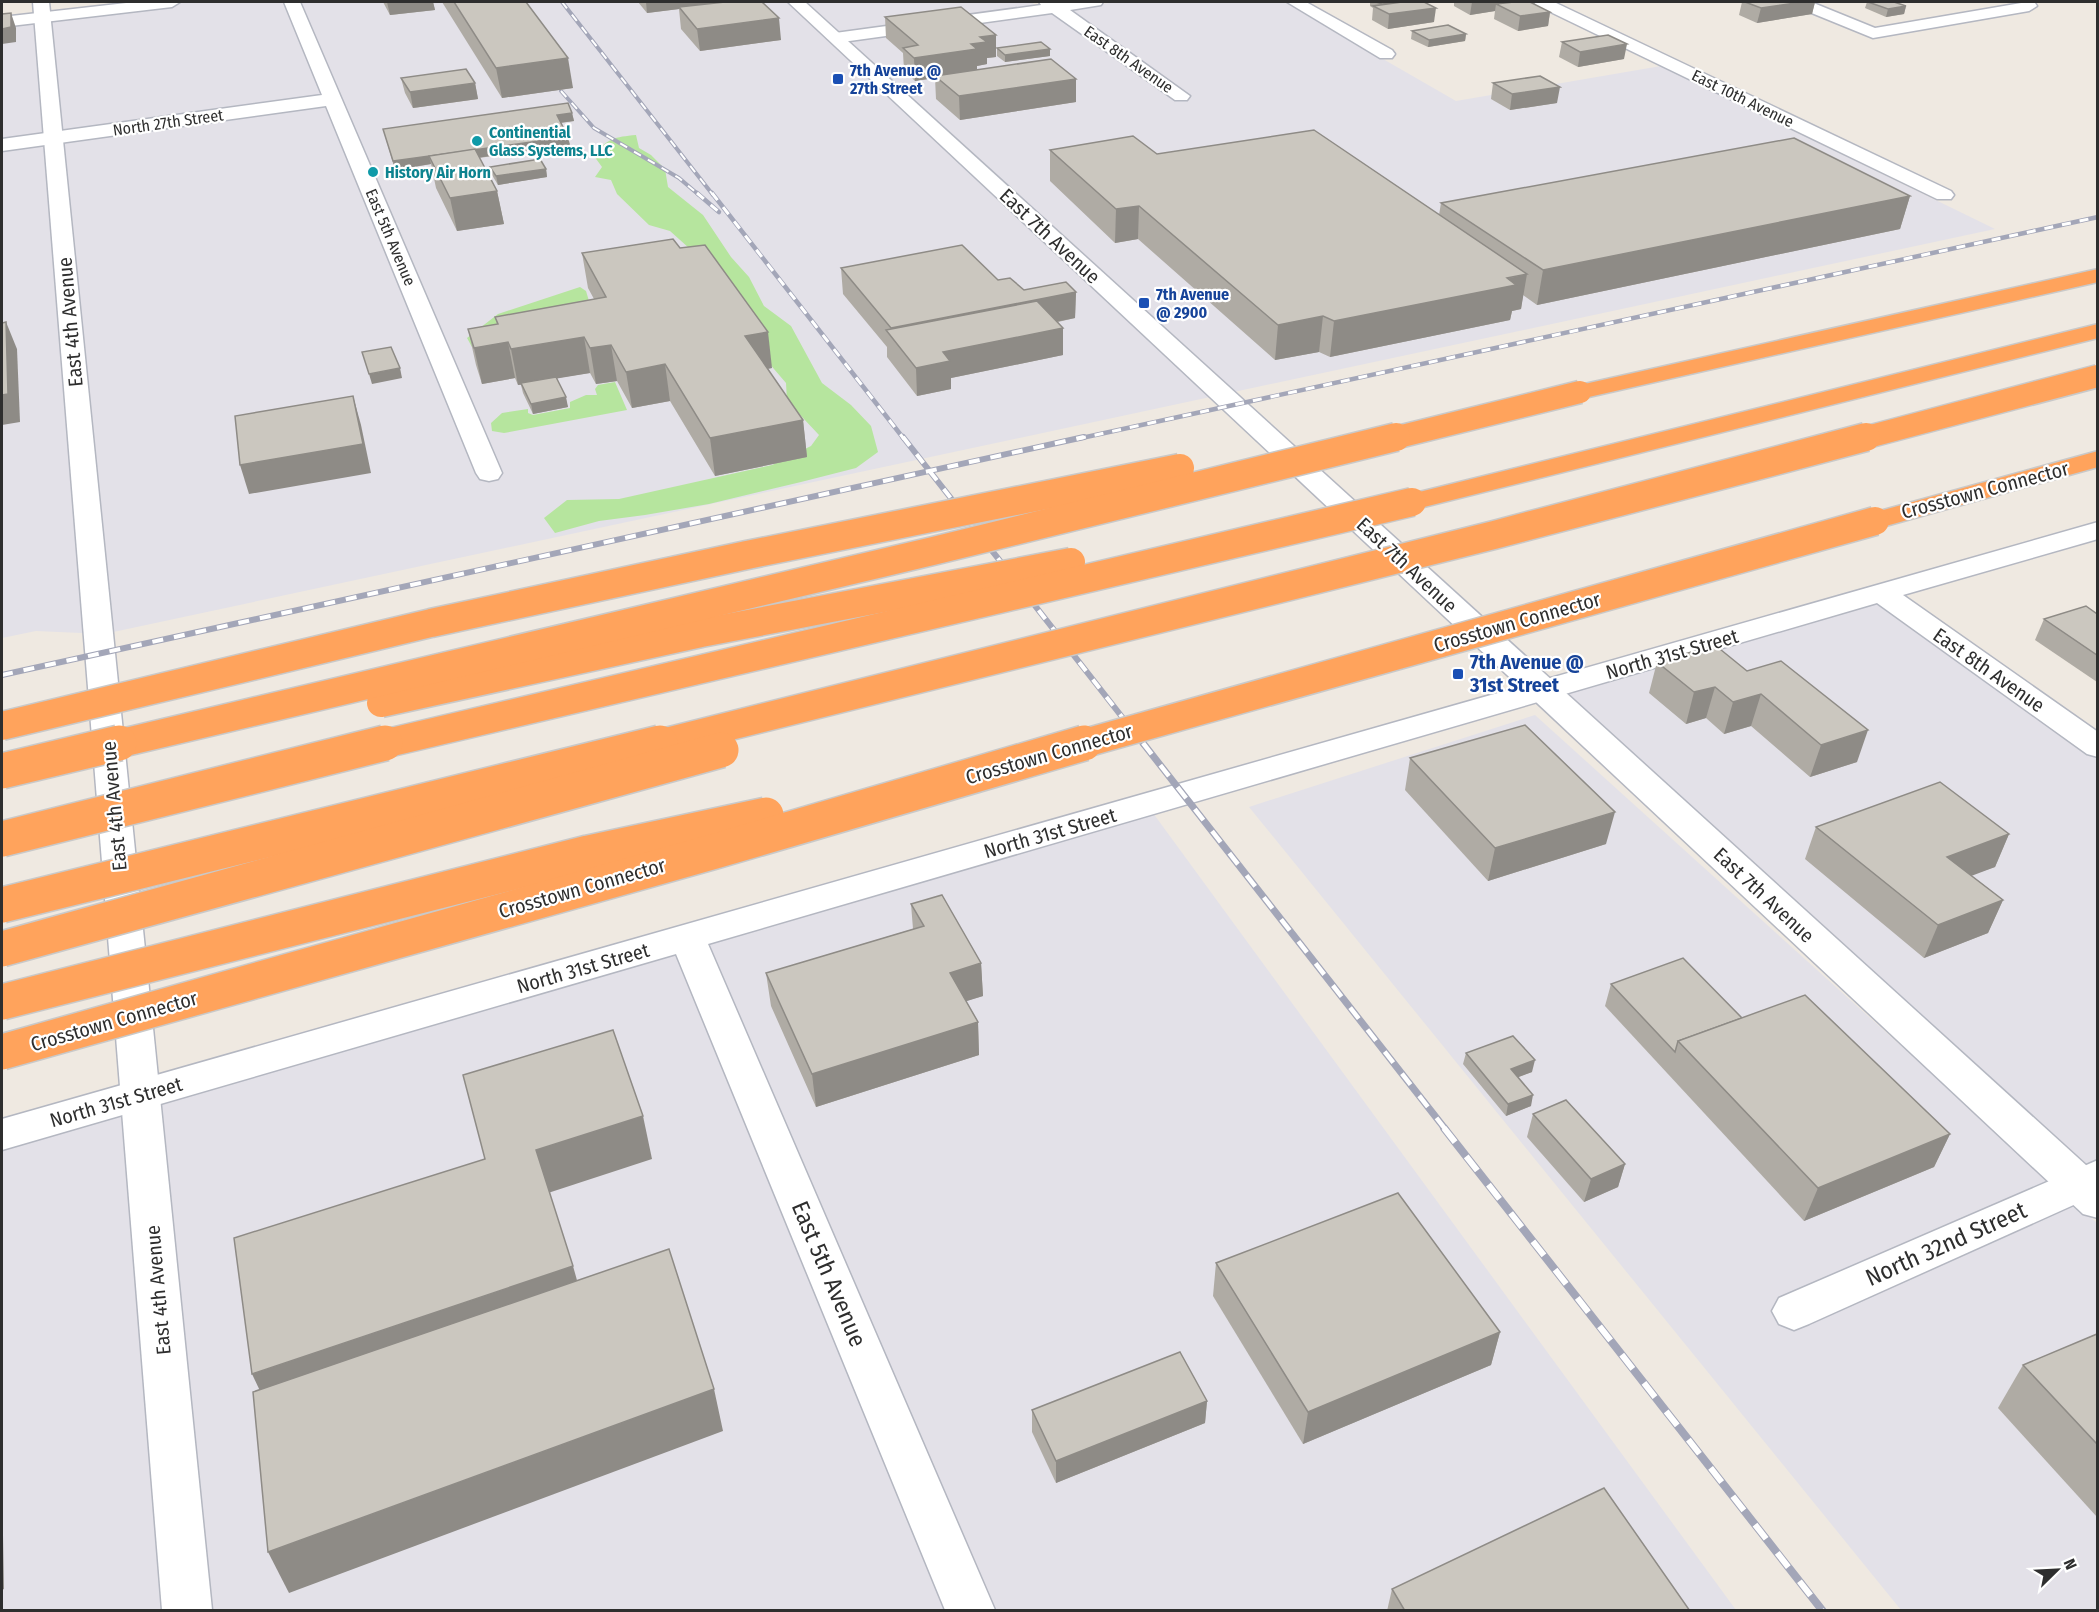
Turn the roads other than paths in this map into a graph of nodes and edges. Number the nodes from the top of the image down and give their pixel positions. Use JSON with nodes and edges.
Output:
{"nodes":[{"id":1,"x":172,"y":2,"type":"edge"},
{"id":2,"x":292,"y":2,"type":"edge"},
{"id":3,"x":796,"y":2,"type":"edge"},
{"id":4,"x":1095,"y":2,"type":"edge"},
{"id":5,"x":1295,"y":2,"type":"edge"},
{"id":6,"x":1542,"y":2,"type":"edge"},
{"id":7,"x":1798,"y":2,"type":"edge"},
{"id":8,"x":1051,"y":4,"type":"edge"},
{"id":9,"x":2023,"y":4,"type":"edge"},
{"id":10,"x":42,"y":9,"type":"edge"},
{"id":11,"x":2,"y":22,"type":"edge"},
{"id":12,"x":835,"y":38,"type":"junction"},
{"id":13,"x":1386,"y":54,"type":"dead end"},
{"id":14,"x":1181,"y":96,"type":"dead end"},
{"id":15,"x":334,"y":99,"type":"junction"},
{"id":16,"x":54,"y":138,"type":"junction"},
{"id":17,"x":2,"y":145,"type":"edge"},
{"id":18,"x":1944,"y":195,"type":"dead end"},
{"id":19,"x":2097,"y":275,"type":"edge"},
{"id":20,"x":2097,"y":331,"type":"edge"},
{"id":21,"x":2097,"y":376,"type":"edge"},
{"id":22,"x":1580,"y":392,"type":"junction"},
{"id":23,"x":2097,"y":459,"type":"edge"},
{"id":24,"x":489,"y":473,"type":"dead end"},
{"id":25,"x":1413,"y":502,"type":"junction"},
{"id":26,"x":2097,"y":530,"type":"edge"},
{"id":27,"x":1355,"y":570,"type":"junction"},
{"id":28,"x":1881,"y":593,"type":"junction"},
{"id":29,"x":1543,"y":691,"type":"junction"},
{"id":30,"x":2,"y":726,"type":"edge"},
{"id":31,"x":2097,"y":747,"type":"edge"},
{"id":32,"x":1035,"y":757,"type":"junction"},
{"id":33,"x":2,"y":771,"type":"edge"},
{"id":34,"x":2,"y":788,"type":"edge"},
{"id":35,"x":2,"y":839,"type":"edge"},
{"id":36,"x":2,"y":905,"type":"edge"},
{"id":37,"x":687,"y":938,"type":"junction"},
{"id":38,"x":2,"y":949,"type":"edge"},
{"id":39,"x":2,"y":1002,"type":"edge"},
{"id":40,"x":2,"y":1052,"type":"edge"},
{"id":41,"x":140,"y":1095,"type":"junction"},
{"id":42,"x":2,"y":1135,"type":"edge"},
{"id":43,"x":2091,"y":1188,"type":"edge"},
{"id":44,"x":1794,"y":1311,"type":"dead end"},
{"id":45,"x":187,"y":1611,"type":"edge"},
{"id":46,"x":970,"y":1611,"type":"edge"}],
"edges":[{"from":1,"to":10,"type":"street"},
{"from":2,"to":15,"type":"street","name":"East 5th Avenue"},
{"from":3,"to":12,"type":"street","name":"East 7th Avenue"},
{"from":4,"to":8,"type":"street"},
{"from":5,"to":13,"type":"street"},
{"from":6,"to":18,"type":"street","name":"East 10th Avenue"},
{"from":7,"to":9,"type":"street"},
{"from":8,"to":12,"type":"street"},
{"from":8,"to":14,"type":"street","name":"East 8th Avenue"},
{"from":10,"to":11,"type":"street"},
{"from":10,"to":16,"type":"street","name":"East 4th Avenue"},
{"from":12,"to":29,"type":"street","name":"East 7th Avenue"},
{"from":15,"to":16,"type":"street","name":"North 27th Street"},
{"from":15,"to":24,"type":"street","name":"East 5th Avenue"},
{"from":16,"to":17,"type":"street","name":"North 27th Street"},
{"from":16,"to":41,"type":"street","name":"East 4th Avenue"},
{"from":19,"to":22,"type":"highway"},
{"from":20,"to":25,"type":"highway"},
{"from":21,"to":27,"type":"highway","bridge":true},
{"from":22,"to":30,"type":"highway","bridge":true},
{"from":22,"to":33,"type":"highway","bridge":true},
{"from":23,"to":32,"type":"highway","name":"Crosstown Connector","bridge":true},
{"from":25,"to":34,"type":"highway","bridge":true},
{"from":25,"to":35,"type":"highway","bridge":true},
{"from":26,"to":28,"type":"street","name":"North 31st Street"},
{"from":27,"to":36,"type":"highway","bridge":true},
{"from":27,"to":38,"type":"highway","bridge":true},
{"from":28,"to":29,"type":"street","name":"North 31st Street"},
{"from":28,"to":31,"type":"street","name":"East 8th Avenue"},
{"from":29,"to":37,"type":"street","name":"North 31st Street"},
{"from":29,"to":43,"type":"street","name":"East 7th Avenue"},
{"from":32,"to":39,"type":"highway","bridge":true},
{"from":32,"to":40,"type":"highway","name":"Crosstown Connector","bridge":true},
{"from":37,"to":41,"type":"street","name":"North 31st Street"},
{"from":37,"to":46,"type":"street","name":"East 5th Avenue"},
{"from":41,"to":42,"type":"street","name":"North 31st Street"},
{"from":41,"to":45,"type":"street","name":"East 4th Avenue"},
{"from":43,"to":44,"type":"street","name":"North 32nd Street"}]}
